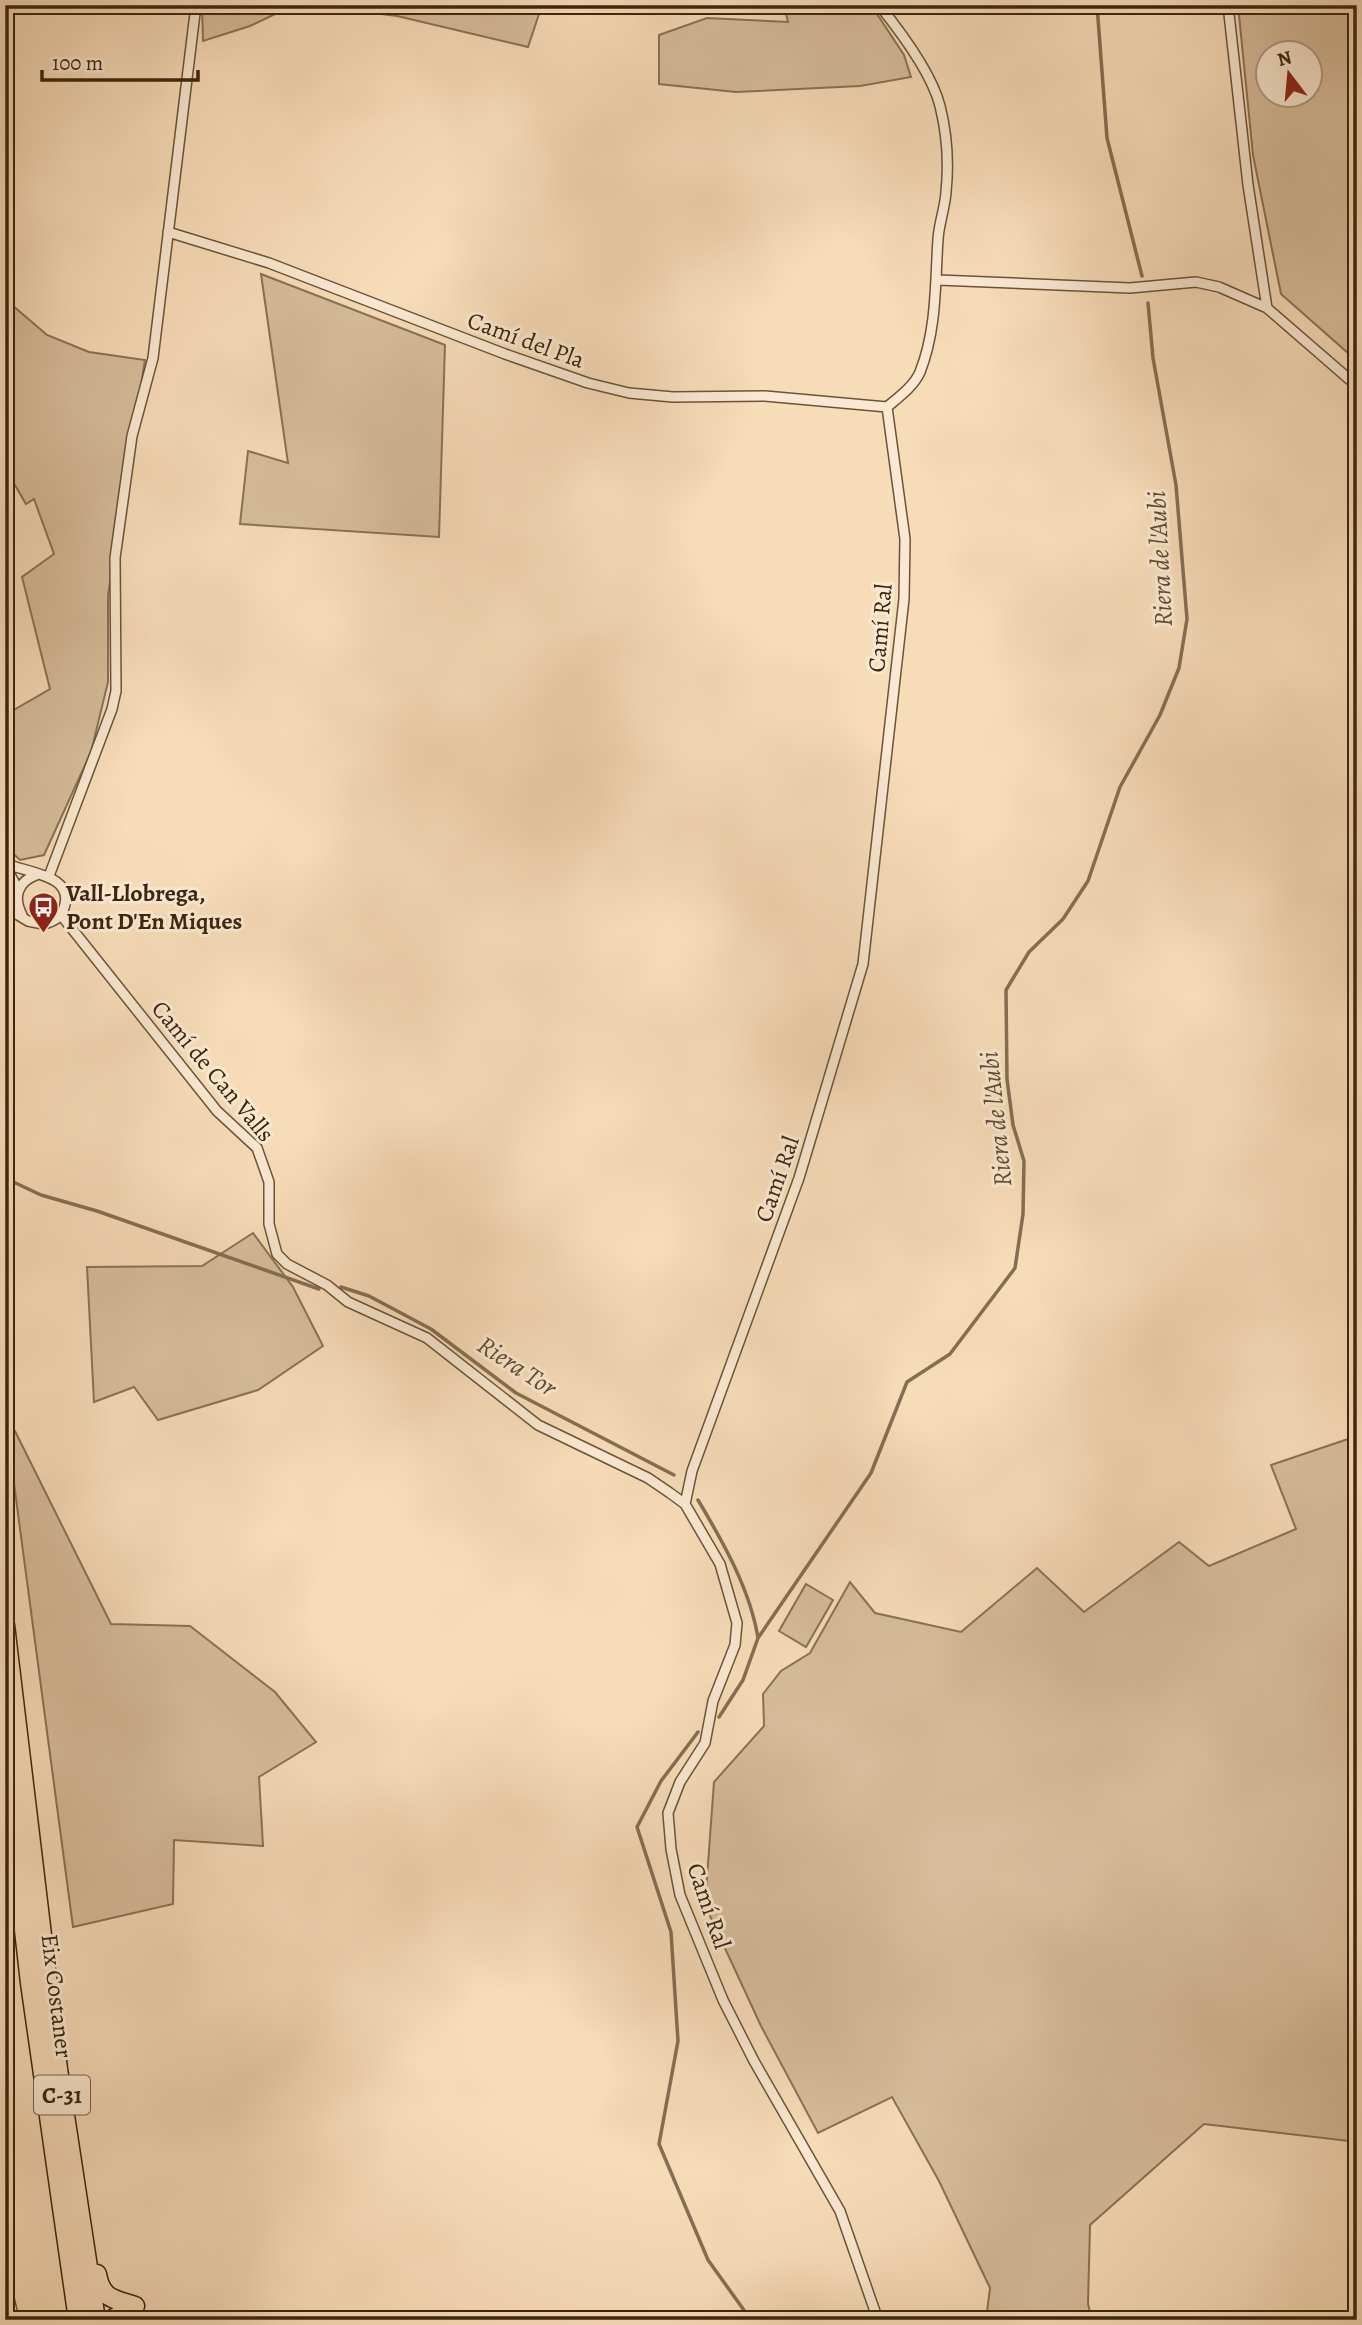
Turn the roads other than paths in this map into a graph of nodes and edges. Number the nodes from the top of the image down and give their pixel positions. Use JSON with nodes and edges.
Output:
{"nodes":[{"id":1,"x":196,"y":5,"type":"edge"},
{"id":2,"x":879,"y":5,"type":"edge"},
{"id":3,"x":1228,"y":5,"type":"edge"},
{"id":4,"x":167,"y":232,"type":"junction"},
{"id":5,"x":938,"y":280,"type":"junction"},
{"id":6,"x":1267,"y":307,"type":"junction"},
{"id":7,"x":1357,"y":386,"type":"edge"},
{"id":8,"x":887,"y":407,"type":"junction"},
{"id":9,"x":5,"y":864,"type":"edge"},
{"id":10,"x":36,"y":875,"type":"junction"},
{"id":11,"x":49,"y":876,"type":"junction"},
{"id":12,"x":18,"y":891,"type":"junction"},
{"id":13,"x":5,"y":897,"type":"edge"},
{"id":14,"x":5,"y":907,"type":"edge"},
{"id":15,"x":61,"y":915,"type":"junction"},
{"id":16,"x":22,"y":916,"type":"junction"},
{"id":17,"x":685,"y":1504,"type":"junction"},
{"id":18,"x":5,"y":1625,"type":"edge"},
{"id":19,"x":5,"y":1761,"type":"edge"},
{"id":20,"x":30,"y":1983,"type":"junction"},
{"id":21,"x":62,"y":2099,"type":"junction"},
{"id":22,"x":5,"y":2281,"type":"edge"},
{"id":23,"x":15,"y":2320,"type":"edge"},
{"id":24,"x":69,"y":2320,"type":"edge"},
{"id":25,"x":78,"y":2320,"type":"edge"},
{"id":26,"x":96,"y":2320,"type":"edge"},
{"id":27,"x":111,"y":2320,"type":"edge"},
{"id":28,"x":878,"y":2320,"type":"edge"}],
"edges":[{"from":1,"to":4,"type":"street"},
{"from":2,"to":5,"type":"street"},
{"from":3,"to":6,"type":"street"},
{"from":4,"to":8,"type":"street","name":"Camí del Pla"},
{"from":4,"to":11,"type":"street"},
{"from":5,"to":6,"type":"street"},
{"from":5,"to":8,"type":"street"},
{"from":6,"to":7,"type":"street"},
{"from":8,"to":17,"type":"street","name":"Camí Ral"},
{"from":9,"to":10,"type":"street"},
{"from":9,"to":12,"type":"street"},
{"from":10,"to":11,"type":"street"},
{"from":10,"to":12,"type":"street"},
{"from":11,"to":15,"type":"street"},
{"from":12,"to":13,"type":"street"},
{"from":12,"to":16,"type":"street"},
{"from":14,"to":16,"type":"street"},
{"from":15,"to":16,"type":"street"},
{"from":15,"to":17,"type":"street","name":"Camí de Can Valls"},
{"from":17,"to":28,"type":"street","name":"Camí Ral"},
{"from":18,"to":21,"type":"highway","number":"C-31"},
{"from":19,"to":20,"type":"highway","name":"Eix Costaner","number":"C-31"},
{"from":20,"to":24,"type":"highway"},
{"from":20,"to":25,"type":"highway","name":"Eix Costaner","number":"C-31"},
{"from":21,"to":26,"type":"highway","number":"C-31"},
{"from":21,"to":27,"type":"highway"},
{"from":22,"to":23,"type":"street"}]}
